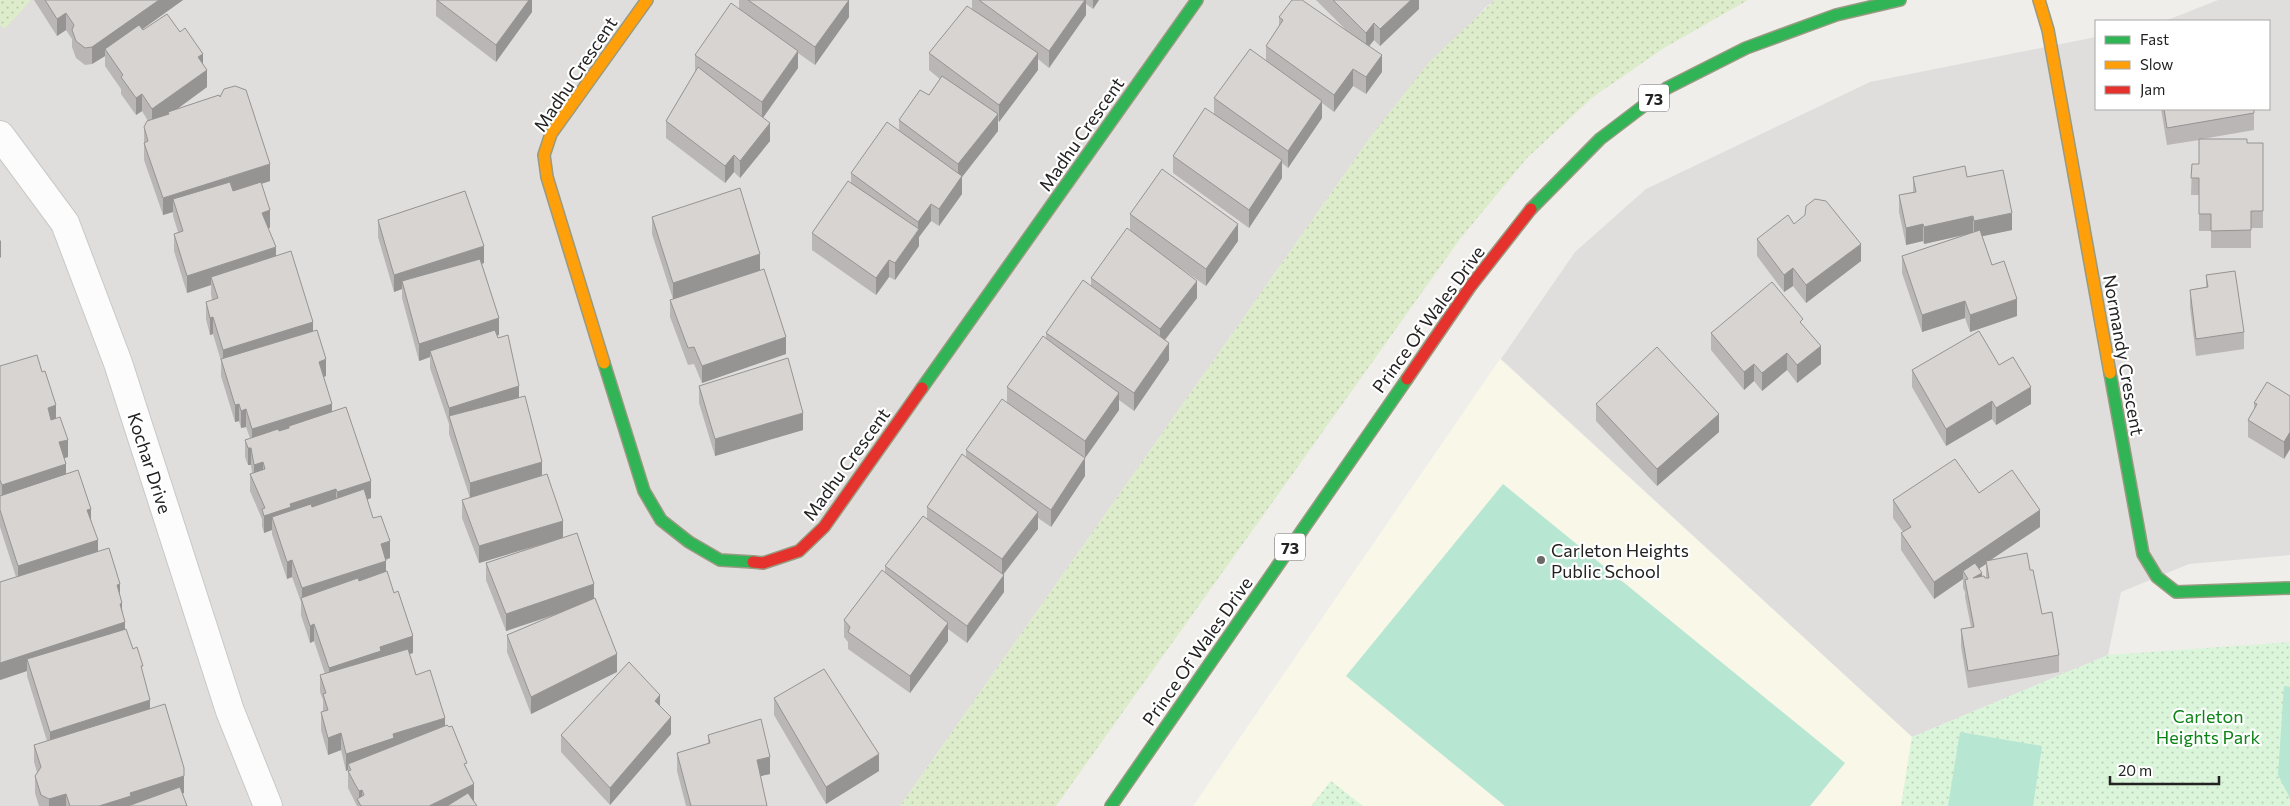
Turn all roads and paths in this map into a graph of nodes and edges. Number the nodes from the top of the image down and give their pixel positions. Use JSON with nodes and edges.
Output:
{"nodes":[{"id":1,"x":647,"y":0,"type":"edge"},
{"id":2,"x":1197,"y":0,"type":"edge"},
{"id":3,"x":1900,"y":0,"type":"edge"},
{"id":4,"x":2039,"y":0,"type":"edge"},
{"id":5,"x":0,"y":135,"type":"edge"},
{"id":6,"x":2290,"y":588,"type":"edge"},
{"id":7,"x":268,"y":806,"type":"edge"},
{"id":8,"x":1111,"y":806,"type":"edge"}],
"edges":[{"from":1,"to":2,"type":"street","name":"Madhu Crescent"},
{"from":3,"to":8,"type":"street","name":"Prince Of Wales Drive","number":"73"},
{"from":4,"to":6,"type":"street","name":"Normandy Crescent"},
{"from":5,"to":7,"type":"street","name":"Kochar Drive"}]}
